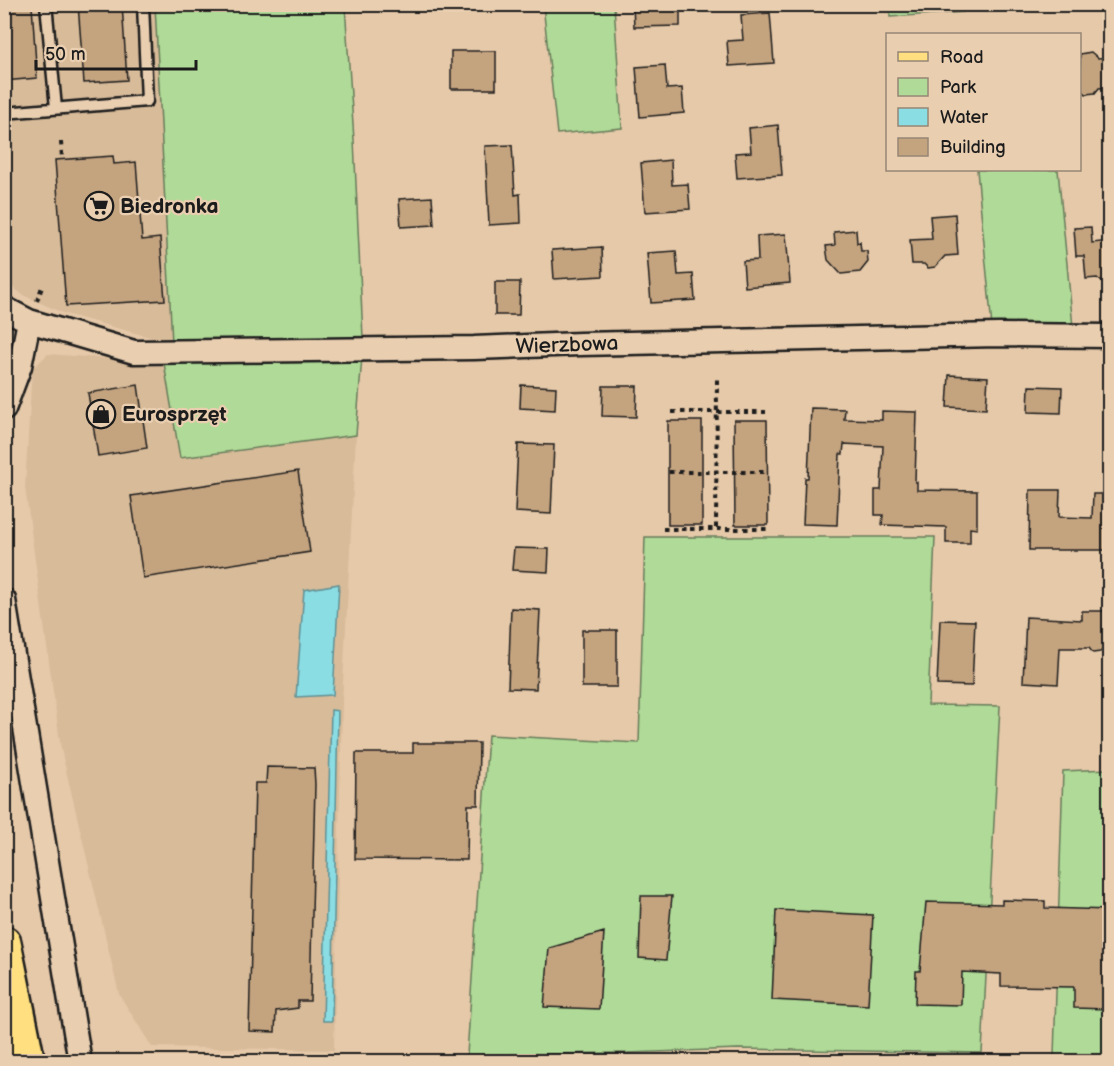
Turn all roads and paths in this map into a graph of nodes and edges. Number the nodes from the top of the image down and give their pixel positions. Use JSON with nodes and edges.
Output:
{"nodes":[{"id":1,"x":46,"y":4,"type":"edge"},
{"id":2,"x":143,"y":4,"type":"edge"},
{"id":3,"x":56,"y":108,"type":"junction"},
{"id":4,"x":4,"y":113,"type":"edge"},
{"id":5,"x":61,"y":142,"type":"dead end"},
{"id":6,"x":62,"y":159,"type":"dead end"},
{"id":7,"x":42,"y":287,"type":"dead end"},
{"id":8,"x":4,"y":308,"type":"edge"},
{"id":9,"x":32,"y":312,"type":"junction"},
{"id":10,"x":4,"y":322,"type":"edge"},
{"id":11,"x":1110,"y":336,"type":"edge"},
{"id":12,"x":717,"y":378,"type":"dead end"},
{"id":13,"x":4,"y":409,"type":"edge"},
{"id":14,"x":766,"y":411,"type":"dead end"},
{"id":15,"x":672,"y":412,"type":"dead end"},
{"id":16,"x":717,"y":412,"type":"junction"},
{"id":17,"x":669,"y":472,"type":"dead end"},
{"id":18,"x":717,"y":472,"type":"junction"},
{"id":19,"x":768,"y":472,"type":"dead end"},
{"id":20,"x":716,"y":528,"type":"junction"},
{"id":21,"x":663,"y":529,"type":"dead end"},
{"id":22,"x":771,"y":529,"type":"dead end"},
{"id":23,"x":4,"y":600,"type":"edge"},
{"id":24,"x":4,"y":943,"type":"edge"},
{"id":25,"x":28,"y":1062,"type":"edge"},
{"id":26,"x":80,"y":1062,"type":"edge"}],
"edges":[{"from":1,"to":3,"type":"lane"},
{"from":2,"to":3,"type":"lane"},
{"from":3,"to":4,"type":"lane"},
{"from":5,"to":6,"type":"path"},
{"from":7,"to":9,"type":"path"},
{"from":8,"to":9,"type":"street","name":"Wierzbowa"},
{"from":9,"to":10,"type":"street","name":"Wierzbowa"},
{"from":9,"to":11,"type":"street","name":"Wierzbowa"},
{"from":9,"to":13,"type":"street"},
{"from":12,"to":16,"type":"path"},
{"from":14,"to":16,"type":"path"},
{"from":15,"to":16,"type":"path"},
{"from":16,"to":18,"type":"path"},
{"from":17,"to":18,"type":"path"},
{"from":18,"to":19,"type":"path"},
{"from":18,"to":20,"type":"path"},
{"from":20,"to":21,"type":"path"},
{"from":20,"to":22,"type":"path"},
{"from":23,"to":26,"type":"street"},
{"from":24,"to":25,"type":"main road"}]}
